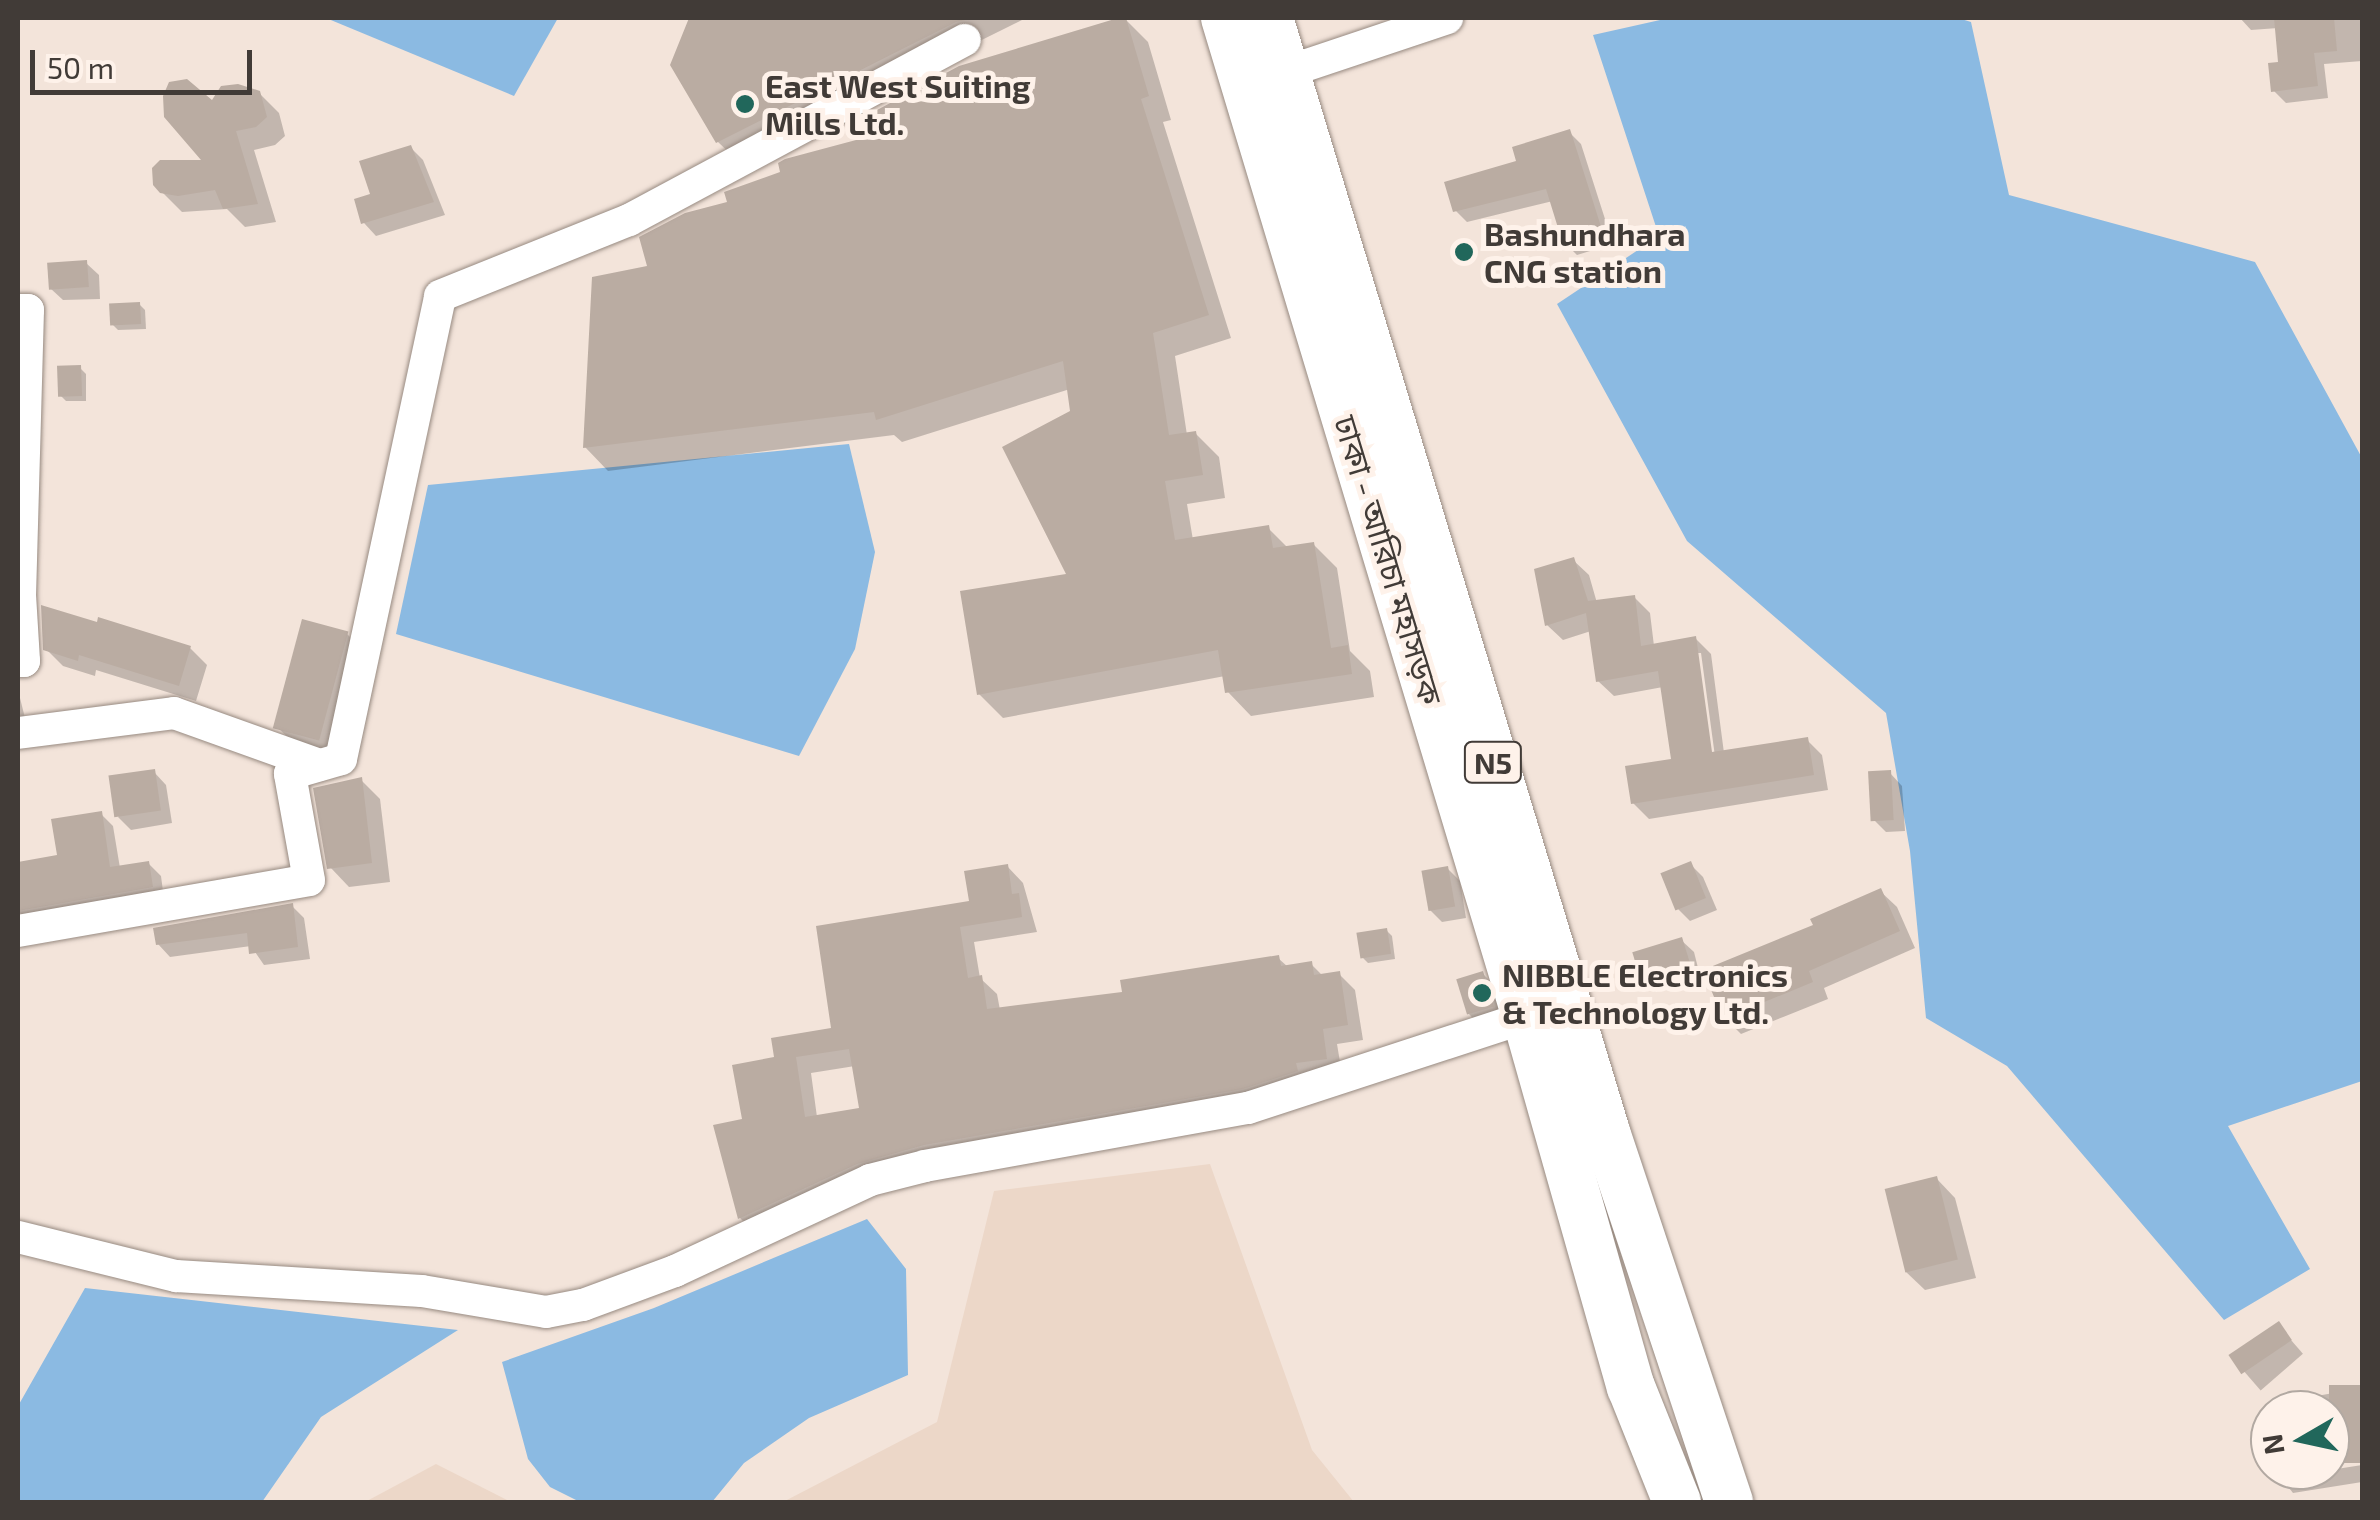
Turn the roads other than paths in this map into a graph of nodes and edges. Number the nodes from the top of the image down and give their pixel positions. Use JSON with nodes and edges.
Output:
{"nodes":[{"id":1,"x":1226,"y":18,"type":"edge"},
{"id":2,"x":1269,"y":18,"type":"edge"},
{"id":3,"x":1447,"y":18,"type":"edge"},
{"id":4,"x":966,"y":40,"type":"dead end"},
{"id":5,"x":1286,"y":72,"type":"junction"},
{"id":6,"x":18,"y":310,"type":"edge"},
{"id":7,"x":18,"y":662,"type":"edge"},
{"id":8,"x":18,"y":734,"type":"edge"},
{"id":9,"x":319,"y":765,"type":"junction"},
{"id":10,"x":18,"y":931,"type":"edge"},
{"id":11,"x":1526,"y":1017,"type":"junction"},
{"id":12,"x":18,"y":1237,"type":"edge"},
{"id":13,"x":1677,"y":1502,"type":"edge"},
{"id":14,"x":1729,"y":1502,"type":"edge"}],
"edges":[{"from":1,"to":11,"type":"highway","name":"ঢাকা - আরিচা মহাসড়ক","number":"N5"},
{"from":2,"to":5,"type":"highway","number":"N5"},
{"from":3,"to":5,"type":"street"},
{"from":4,"to":9,"type":"street"},
{"from":5,"to":14,"type":"highway","number":"N5"},
{"from":6,"to":7,"type":"street"},
{"from":8,"to":9,"type":"street"},
{"from":9,"to":10,"type":"street"},
{"from":11,"to":12,"type":"street"},
{"from":11,"to":13,"type":"highway","name":"ঢাকা - আরিচা মহাসড়ক","number":"N5"}]}
